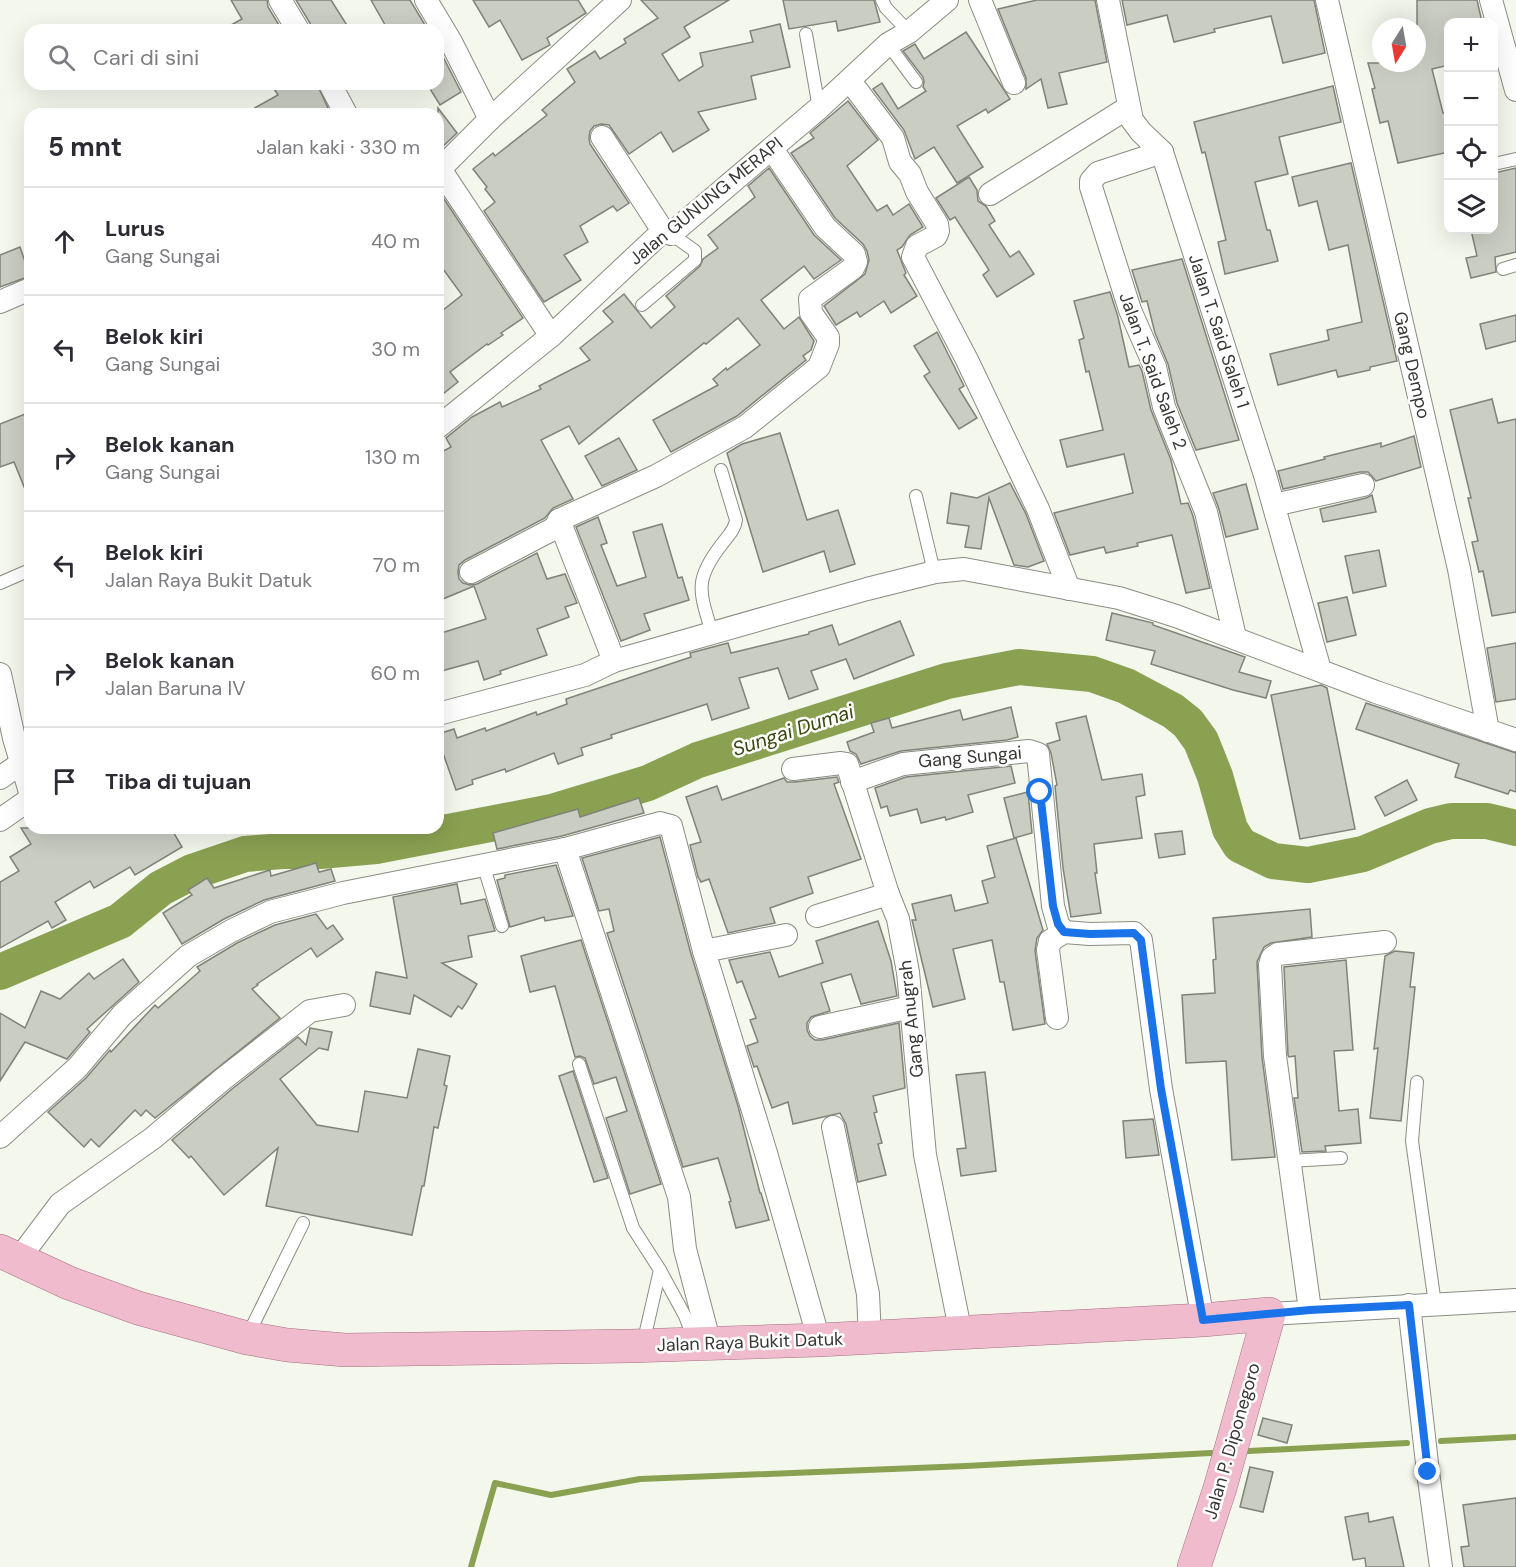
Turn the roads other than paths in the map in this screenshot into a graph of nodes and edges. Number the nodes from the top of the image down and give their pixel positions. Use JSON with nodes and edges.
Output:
{"nodes":[{"id":1,"x":280,"y":0,"type":"edge"},
{"id":2,"x":426,"y":0,"type":"edge"},
{"id":3,"x":620,"y":0,"type":"edge"},
{"id":4,"x":882,"y":0,"type":"edge"},
{"id":5,"x":946,"y":0,"type":"edge"},
{"id":6,"x":980,"y":0,"type":"edge"},
{"id":7,"x":1108,"y":0,"type":"edge"},
{"id":8,"x":1327,"y":0,"type":"edge"},
{"id":9,"x":1491,"y":0,"type":"edge"},
{"id":10,"x":1507,"y":23,"type":"edge"},
{"id":11,"x":294,"y":24,"type":"edge"},
{"id":12,"x":440,"y":24,"type":"edge"},
{"id":13,"x":444,"y":30,"type":"edge"},
{"id":14,"x":909,"y":32,"type":"junction"},
{"id":15,"x":806,"y":34,"type":"dead end"},
{"id":16,"x":888,"y":44,"type":"junction"},
{"id":17,"x":850,"y":81,"type":"junction"},
{"id":18,"x":916,"y":82,"type":"dead end"},
{"id":19,"x":1014,"y":83,"type":"dead end"},
{"id":20,"x":333,"y":90,"type":"edge"},
{"id":21,"x":1516,"y":90,"type":"edge"},
{"id":22,"x":1128,"y":107,"type":"junction"},
{"id":23,"x":343,"y":108,"type":"edge"},
{"id":24,"x":819,"y":108,"type":"junction"},
{"id":25,"x":490,"y":119,"type":"junction"},
{"id":26,"x":602,"y":137,"type":"dead end"},
{"id":27,"x":772,"y":149,"type":"junction"},
{"id":28,"x":1162,"y":152,"type":"junction"},
{"id":29,"x":1516,"y":159,"type":"edge"},
{"id":30,"x":1498,"y":163,"type":"edge"},
{"id":31,"x":444,"y":165,"type":"edge"},
{"id":32,"x":444,"y":177,"type":"edge"},
{"id":33,"x":990,"y":194,"type":"dead end"},
{"id":34,"x":667,"y":232,"type":"junction"},
{"id":35,"x":1516,"y":265,"type":"edge"},
{"id":36,"x":1503,"y":269,"type":"dead end"},
{"id":37,"x":24,"y":292,"type":"edge"},
{"id":38,"x":0,"y":302,"type":"edge"},
{"id":39,"x":642,"y":305,"type":"dead end"},
{"id":40,"x":551,"y":336,"type":"junction"},
{"id":41,"x":444,"y":422,"type":"edge"},
{"id":42,"x":721,"y":470,"type":"dead end"},
{"id":43,"x":1363,"y":485,"type":"dead end"},
{"id":44,"x":916,"y":496,"type":"dead end"},
{"id":45,"x":1274,"y":505,"type":"junction"},
{"id":46,"x":559,"y":520,"type":"junction"},
{"id":47,"x":471,"y":572,"type":"dead end"},
{"id":48,"x":934,"y":572,"type":"junction"},
{"id":49,"x":24,"y":573,"type":"edge"},
{"id":50,"x":0,"y":584,"type":"edge"},
{"id":51,"x":1069,"y":589,"type":"junction"},
{"id":52,"x":712,"y":633,"type":"junction"},
{"id":53,"x":1235,"y":637,"type":"junction"},
{"id":54,"x":614,"y":662,"type":"junction"},
{"id":55,"x":1320,"y":670,"type":"junction"},
{"id":56,"x":0,"y":674,"type":"edge"},
{"id":57,"x":444,"y":712,"type":"edge"},
{"id":58,"x":1488,"y":731,"type":"junction"},
{"id":59,"x":1516,"y":740,"type":"edge"},
{"id":60,"x":24,"y":754,"type":"edge"},
{"id":61,"x":24,"y":762,"type":"edge"},
{"id":62,"x":793,"y":769,"type":"dead end"},
{"id":63,"x":0,"y":778,"type":"edge"},
{"id":64,"x":852,"y":782,"type":"junction"},
{"id":65,"x":24,"y":803,"type":"edge"},
{"id":66,"x":0,"y":820,"type":"edge"},
{"id":67,"x":564,"y":849,"type":"junction"},
{"id":68,"x":483,"y":864,"type":"junction"},
{"id":69,"x":888,"y":894,"type":"junction"},
{"id":70,"x":817,"y":916,"type":"dead end"},
{"id":71,"x":502,"y":926,"type":"dead end"},
{"id":72,"x":1064,"y":932,"type":"junction"},
{"id":73,"x":786,"y":934,"type":"dead end"},
{"id":74,"x":1386,"y":942,"type":"dead end"},
{"id":75,"x":704,"y":951,"type":"junction"},
{"id":76,"x":344,"y":1005,"type":"dead end"},
{"id":77,"x":911,"y":1007,"type":"junction"},
{"id":78,"x":1057,"y":1018,"type":"dead end"},
{"id":79,"x":820,"y":1027,"type":"dead end"},
{"id":80,"x":579,"y":1064,"type":"dead end"},
{"id":81,"x":1417,"y":1082,"type":"dead end"},
{"id":82,"x":833,"y":1127,"type":"dead end"},
{"id":83,"x":0,"y":1137,"type":"edge"},
{"id":84,"x":1341,"y":1158,"type":"dead end"},
{"id":85,"x":1289,"y":1161,"type":"junction"},
{"id":86,"x":303,"y":1223,"type":"dead end"},
{"id":87,"x":9,"y":1255,"type":"edge"},
{"id":88,"x":660,"y":1270,"type":"junction"},
{"id":89,"x":1516,"y":1300,"type":"edge"},
{"id":90,"x":1435,"y":1304,"type":"junction"},
{"id":91,"x":1409,"y":1305,"type":"junction"},
{"id":92,"x":1310,"y":1310,"type":"junction"},
{"id":93,"x":1269,"y":1314,"type":"junction"},
{"id":94,"x":1203,"y":1320,"type":"junction"},
{"id":95,"x":961,"y":1334,"type":"junction"},
{"id":96,"x":247,"y":1338,"type":"junction"},
{"id":97,"x":870,"y":1338,"type":"junction"},
{"id":98,"x":819,"y":1340,"type":"junction"},
{"id":99,"x":703,"y":1344,"type":"junction"},
{"id":100,"x":643,"y":1346,"type":"junction"},
{"id":101,"x":1194,"y":1567,"type":"edge"},
{"id":102,"x":1441,"y":1567,"type":"edge"}],
"edges":[{"from":1,"to":11,"type":"street"},
{"from":2,"to":12,"type":"street"},
{"from":3,"to":25,"type":"street"},
{"from":4,"to":14,"type":"lane"},
{"from":5,"to":14,"type":"street","name":"Jalan GUNUNG MERAPI"},
{"from":6,"to":19,"type":"street"},
{"from":7,"to":22,"type":"street","name":"Jalan T. Said Saleh 1"},
{"from":8,"to":58,"type":"street","name":"Gang Dempo"},
{"from":9,"to":10,"type":"street"},
{"from":10,"to":21,"type":"street"},
{"from":13,"to":25,"type":"street"},
{"from":14,"to":16,"type":"street","name":"Jalan GUNUNG MERAPI"},
{"from":15,"to":24,"type":"lane"},
{"from":16,"to":17,"type":"street","name":"Jalan GUNUNG MERAPI"},
{"from":16,"to":18,"type":"lane"},
{"from":17,"to":24,"type":"street","name":"Jalan GUNUNG MERAPI"},
{"from":17,"to":51,"type":"street"},
{"from":20,"to":23,"type":"street"},
{"from":22,"to":28,"type":"street","name":"Jalan T. Said Saleh 1"},
{"from":22,"to":33,"type":"street"},
{"from":24,"to":27,"type":"street","name":"Jalan GUNUNG MERAPI"},
{"from":25,"to":31,"type":"street"},
{"from":26,"to":34,"type":"street"},
{"from":27,"to":34,"type":"street","name":"Jalan GUNUNG MERAPI"},
{"from":27,"to":46,"type":"street"},
{"from":28,"to":45,"type":"street","name":"Jalan T. Said Saleh 1"},
{"from":28,"to":53,"type":"street","name":"Jalan T. Said Saleh 2"},
{"from":29,"to":30,"type":"lane"},
{"from":32,"to":40,"type":"street"},
{"from":34,"to":39,"type":"lane"},
{"from":34,"to":40,"type":"street","name":"Jalan GUNUNG MERAPI"},
{"from":35,"to":36,"type":"lane"},
{"from":37,"to":38,"type":"street"},
{"from":40,"to":41,"type":"street","name":"Jalan GUNUNG MERAPI"},
{"from":42,"to":52,"type":"lane"},
{"from":43,"to":45,"type":"street"},
{"from":44,"to":48,"type":"lane"},
{"from":45,"to":55,"type":"street","name":"Jalan T. Said Saleh 1"},
{"from":46,"to":47,"type":"street"},
{"from":46,"to":54,"type":"street"},
{"from":48,"to":51,"type":"street"},
{"from":48,"to":52,"type":"street"},
{"from":49,"to":50,"type":"lane"},
{"from":51,"to":53,"type":"street"},
{"from":52,"to":54,"type":"street"},
{"from":53,"to":55,"type":"street"},
{"from":54,"to":57,"type":"street"},
{"from":55,"to":58,"type":"street"},
{"from":56,"to":60,"type":"street"},
{"from":58,"to":59,"type":"street"},
{"from":61,"to":63,"type":"street"},
{"from":62,"to":64,"type":"street","name":"Gang Anugrah"},
{"from":64,"to":69,"type":"street","name":"Gang Anugrah"},
{"from":64,"to":72,"type":"street","name":"Gang Sungai"},
{"from":65,"to":66,"type":"street"},
{"from":67,"to":68,"type":"street"},
{"from":67,"to":75,"type":"street"},
{"from":67,"to":99,"type":"street"},
{"from":68,"to":71,"type":"lane"},
{"from":68,"to":83,"type":"street"},
{"from":69,"to":70,"type":"street"},
{"from":69,"to":77,"type":"street","name":"Gang Anugrah"},
{"from":72,"to":78,"type":"street"},
{"from":72,"to":94,"type":"street"},
{"from":73,"to":75,"type":"street"},
{"from":74,"to":85,"type":"street"},
{"from":75,"to":98,"type":"street"},
{"from":76,"to":87,"type":"street"},
{"from":77,"to":79,"type":"street"},
{"from":77,"to":95,"type":"street","name":"Gang Anugrah"},
{"from":80,"to":88,"type":"lane"},
{"from":81,"to":90,"type":"lane"},
{"from":82,"to":97,"type":"street"},
{"from":84,"to":85,"type":"lane"},
{"from":85,"to":92,"type":"street"},
{"from":86,"to":96,"type":"lane"},
{"from":87,"to":96,"type":"main road","name":"Jalan Raya Bukit Datuk"},
{"from":88,"to":99,"type":"lane"},
{"from":88,"to":100,"type":"lane"},
{"from":89,"to":90,"type":"street","name":"Jalan Raya Bukit Datuk"},
{"from":90,"to":91,"type":"street","name":"Jalan Raya Bukit Datuk"},
{"from":91,"to":92,"type":"street","name":"Jalan Raya Bukit Datuk"},
{"from":91,"to":102,"type":"street"},
{"from":92,"to":93,"type":"street","name":"Jalan Raya Bukit Datuk"},
{"from":93,"to":94,"type":"main road","name":"Jalan Raya Bukit Datuk"},
{"from":93,"to":101,"type":"main road","name":"Jalan P. Diponegoro"},
{"from":94,"to":95,"type":"main road","name":"Jalan Raya Bukit Datuk"},
{"from":95,"to":97,"type":"main road","name":"Jalan Raya Bukit Datuk"},
{"from":96,"to":100,"type":"main road","name":"Jalan Raya Bukit Datuk"},
{"from":97,"to":98,"type":"main road","name":"Jalan Raya Bukit Datuk"},
{"from":98,"to":99,"type":"main road","name":"Jalan Raya Bukit Datuk"},
{"from":99,"to":100,"type":"main road","name":"Jalan Raya Bukit Datuk"}]}
